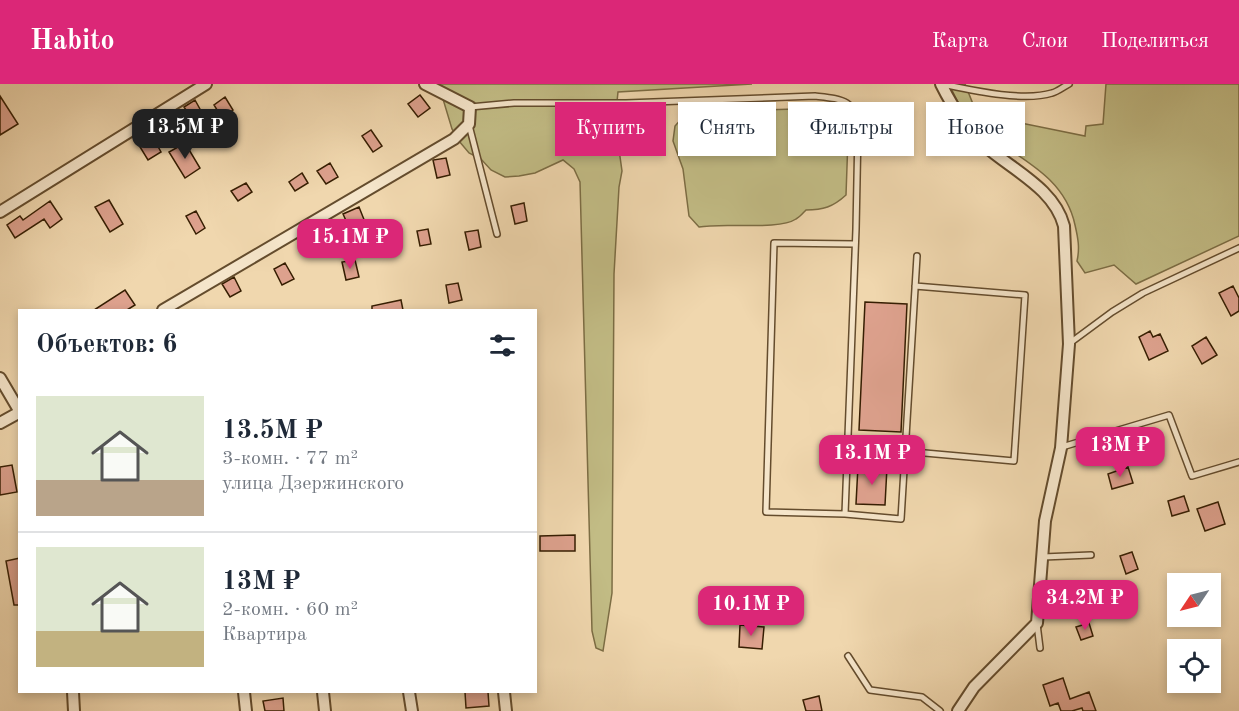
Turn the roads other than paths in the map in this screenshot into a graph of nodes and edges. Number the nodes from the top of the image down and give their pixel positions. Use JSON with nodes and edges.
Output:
{"nodes":[{"id":1,"x":206,"y":84,"type":"edge"},
{"id":2,"x":425,"y":84,"type":"edge"},
{"id":3,"x":942,"y":84,"type":"edge"},
{"id":4,"x":1069,"y":84,"type":"edge"},
{"id":5,"x":470,"y":108,"type":"junction"},
{"id":6,"x":469,"y":124,"type":"junction"},
{"id":7,"x":0,"y":212,"type":"edge"},
{"id":8,"x":497,"y":234,"type":"dead end"},
{"id":9,"x":855,"y":244,"type":"junction"},
{"id":10,"x":1239,"y":248,"type":"edge"},
{"id":11,"x":917,"y":256,"type":"dead end"},
{"id":12,"x":915,"y":286,"type":"junction"},
{"id":13,"x":166,"y":309,"type":"edge"},
{"id":14,"x":1069,"y":344,"type":"junction"},
{"id":15,"x":0,"y":378,"type":"edge"},
{"id":16,"x":16,"y":398,"type":"edge"},
{"id":17,"x":18,"y":413,"type":"edge"},
{"id":18,"x":0,"y":423,"type":"edge"},
{"id":19,"x":848,"y":446,"type":"junction"},
{"id":20,"x":1060,"y":448,"type":"junction"},
{"id":21,"x":905,"y":451,"type":"junction"},
{"id":22,"x":1239,"y":462,"type":"edge"},
{"id":23,"x":845,"y":514,"type":"junction"},
{"id":24,"x":1091,"y":555,"type":"dead end"},
{"id":25,"x":1043,"y":557,"type":"junction"},
{"id":26,"x":1037,"y":623,"type":"junction"},
{"id":27,"x":1040,"y":648,"type":"dead end"},
{"id":28,"x":848,"y":656,"type":"dead end"},
{"id":29,"x":73,"y":693,"type":"edge"},
{"id":30,"x":244,"y":693,"type":"edge"},
{"id":31,"x":323,"y":693,"type":"edge"},
{"id":32,"x":409,"y":693,"type":"edge"},
{"id":33,"x":504,"y":693,"type":"edge"},
{"id":34,"x":74,"y":711,"type":"edge"},
{"id":35,"x":246,"y":711,"type":"edge"},
{"id":36,"x":325,"y":711,"type":"edge"},
{"id":37,"x":412,"y":711,"type":"edge"},
{"id":38,"x":506,"y":711,"type":"edge"},
{"id":39,"x":940,"y":711,"type":"edge"},
{"id":40,"x":958,"y":711,"type":"edge"}],
"edges":[{"from":1,"to":7,"type":"street"},
{"from":2,"to":5,"type":"street"},
{"from":3,"to":4,"type":"lane"},
{"from":3,"to":14,"type":"street"},
{"from":5,"to":6,"type":"street"},
{"from":5,"to":9,"type":"lane"},
{"from":6,"to":8,"type":"lane"},
{"from":6,"to":13,"type":"street"},
{"from":9,"to":19,"type":"lane"},
{"from":9,"to":23,"type":"lane"},
{"from":10,"to":14,"type":"lane"},
{"from":11,"to":12,"type":"lane"},
{"from":12,"to":21,"type":"lane"},
{"from":12,"to":21,"type":"lane"},
{"from":14,"to":20,"type":"street"},
{"from":15,"to":16,"type":"street"},
{"from":17,"to":18,"type":"street"},
{"from":19,"to":21,"type":"lane"},
{"from":19,"to":23,"type":"lane"},
{"from":20,"to":22,"type":"lane"},
{"from":20,"to":25,"type":"street"},
{"from":21,"to":23,"type":"lane"},
{"from":24,"to":25,"type":"lane"},
{"from":25,"to":26,"type":"street"},
{"from":26,"to":27,"type":"lane"},
{"from":26,"to":40,"type":"street"},
{"from":28,"to":39,"type":"lane"},
{"from":29,"to":34,"type":"street"},
{"from":30,"to":35,"type":"street"},
{"from":31,"to":36,"type":"street"},
{"from":32,"to":37,"type":"street"},
{"from":33,"to":38,"type":"street"}]}
